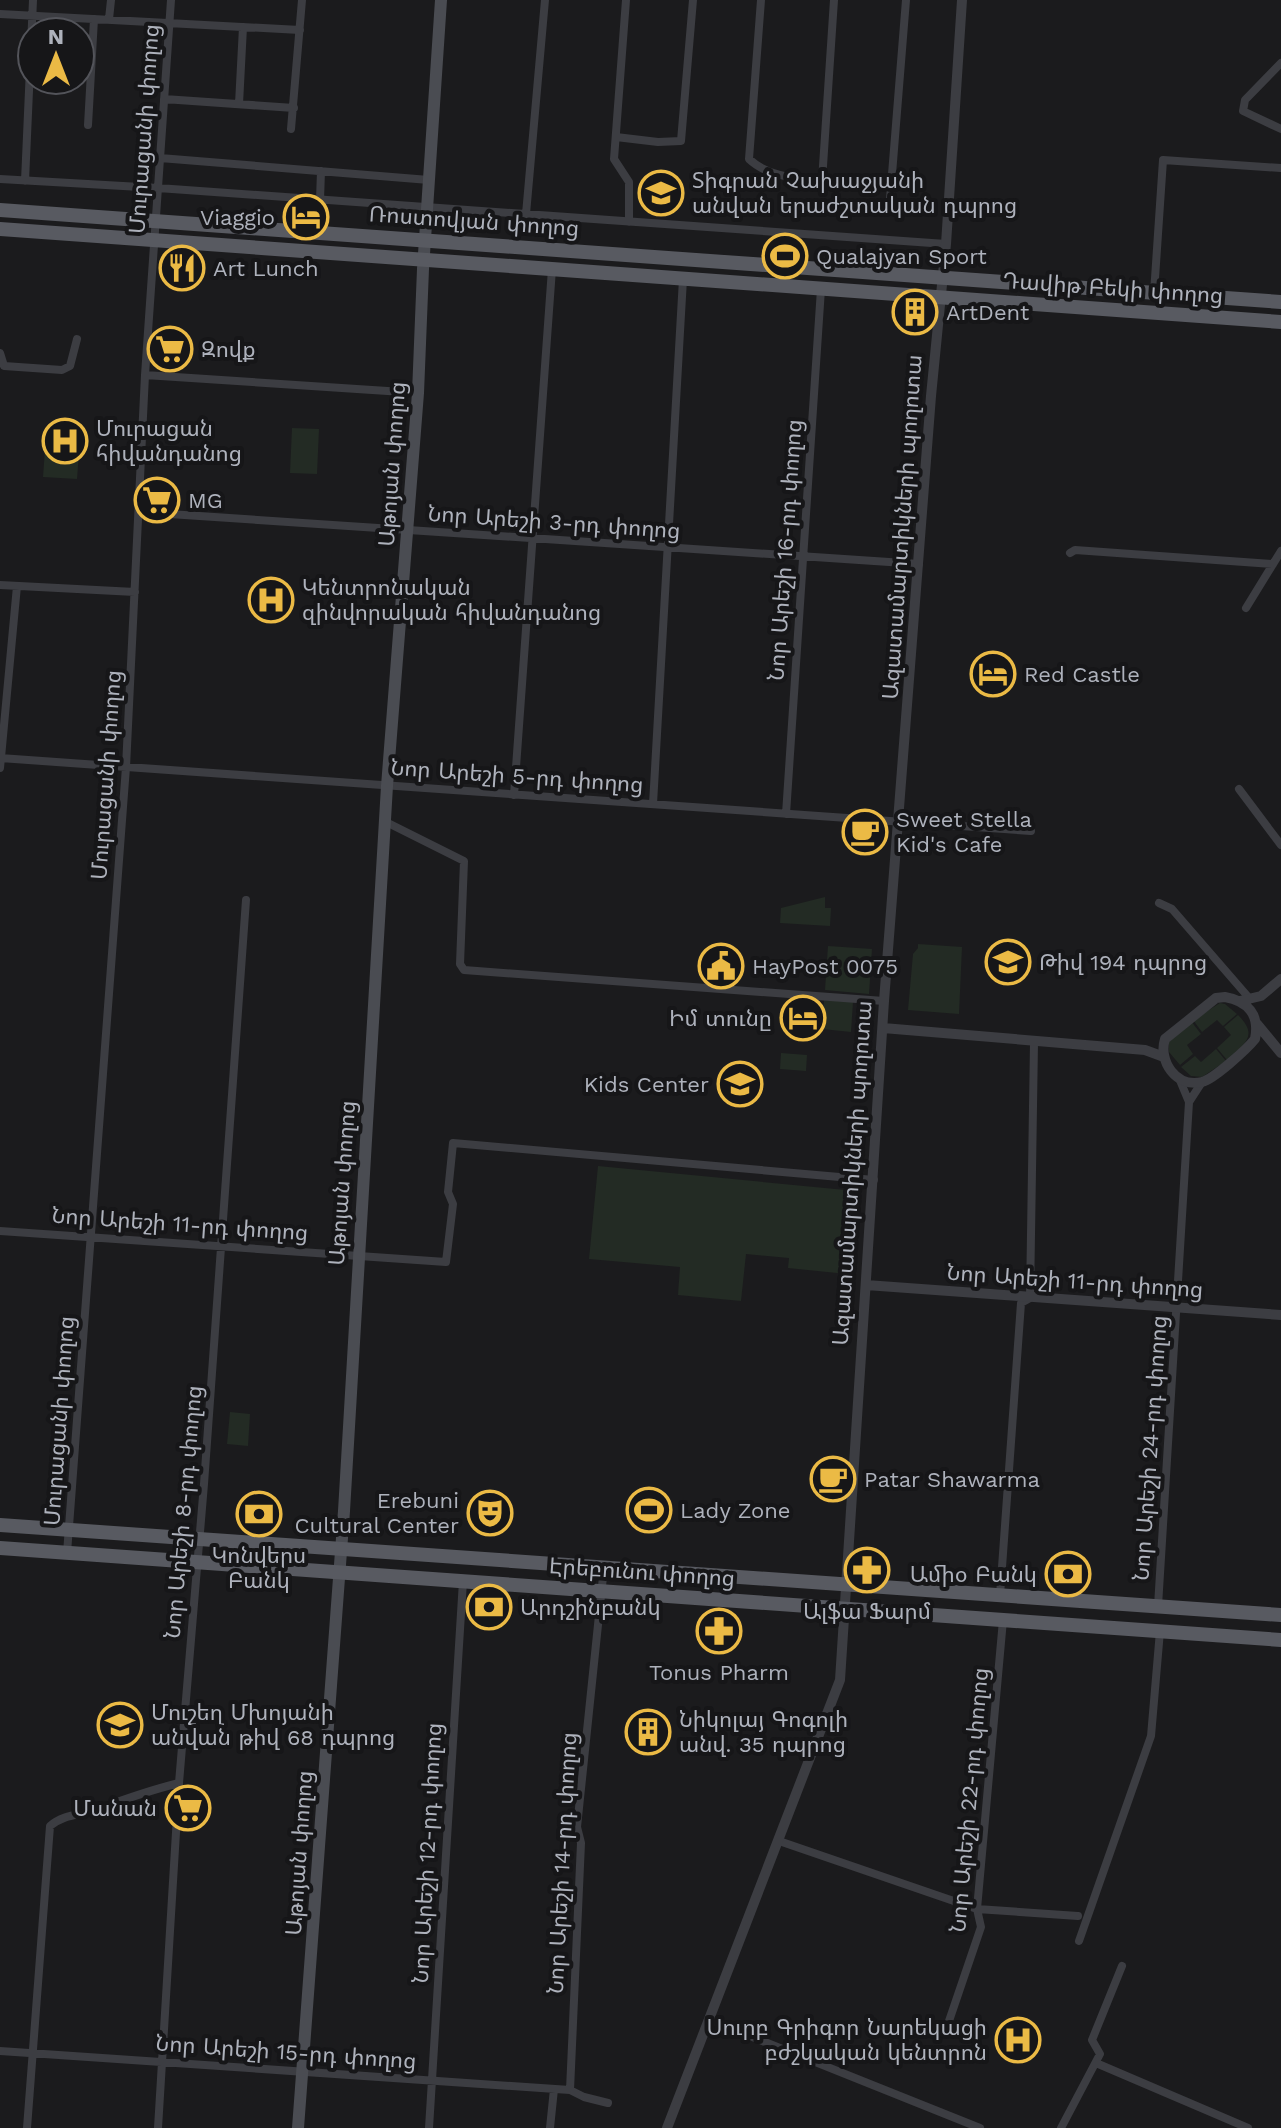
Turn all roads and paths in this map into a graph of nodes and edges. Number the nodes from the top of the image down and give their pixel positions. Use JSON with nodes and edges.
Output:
{"nodes":[{"id":1,"x":33,"y":0,"type":"edge"},
{"id":2,"x":111,"y":0,"type":"edge"},
{"id":3,"x":171,"y":0,"type":"edge"},
{"id":4,"x":302,"y":0,"type":"edge"},
{"id":5,"x":441,"y":0,"type":"edge"},
{"id":6,"x":545,"y":0,"type":"edge"},
{"id":7,"x":626,"y":0,"type":"edge"},
{"id":8,"x":693,"y":0,"type":"edge"},
{"id":9,"x":761,"y":0,"type":"edge"},
{"id":10,"x":834,"y":0,"type":"edge"},
{"id":11,"x":906,"y":0,"type":"edge"},
{"id":12,"x":962,"y":0,"type":"edge"},
{"id":13,"x":0,"y":14,"type":"edge"},
{"id":14,"x":32,"y":16,"type":"joint"},
{"id":15,"x":96,"y":19,"type":"edge"},
{"id":16,"x":109,"y":19,"type":"junction"},
{"id":17,"x":169,"y":23,"type":"junction"},
{"id":18,"x":243,"y":27,"type":"junction"},
{"id":19,"x":300,"y":30,"type":"junction"},
{"id":20,"x":1281,"y":63,"type":"edge"},
{"id":21,"x":29,"y":96,"type":"edge"},
{"id":22,"x":90,"y":96,"type":"edge"},
{"id":23,"x":164,"y":99,"type":"junction"},
{"id":24,"x":239,"y":104,"type":"junction"},
{"id":25,"x":294,"y":108,"type":"junction"},
{"id":26,"x":88,"y":125,"type":"dead end"},
{"id":27,"x":291,"y":129,"type":"dead end"},
{"id":28,"x":1281,"y":129,"type":"edge"},
{"id":29,"x":616,"y":137,"type":"junction"},
{"id":30,"x":160,"y":158,"type":"junction"},
{"id":31,"x":1281,"y":168,"type":"edge"},
{"id":32,"x":321,"y":171,"type":"junction"},
{"id":33,"x":0,"y":179,"type":"edge"},
{"id":34,"x":429,"y":180,"type":"junction"},
{"id":35,"x":25,"y":181,"type":"junction"},
{"id":36,"x":158,"y":188,"type":"junction"},
{"id":37,"x":890,"y":199,"type":"dead end"},
{"id":38,"x":320,"y":200,"type":"junction"},
{"id":39,"x":428,"y":207,"type":"junction"},
{"id":40,"x":0,"y":210,"type":"edge"},
{"id":41,"x":526,"y":214,"type":"junction"},
{"id":42,"x":156,"y":220,"type":"junction"},
{"id":43,"x":629,"y":222,"type":"junction"},
{"id":44,"x":0,"y":229,"type":"edge"},
{"id":45,"x":155,"y":239,"type":"junction"},
{"id":46,"x":425,"y":240,"type":"junction"},
{"id":47,"x":946,"y":244,"type":"junction"},
{"id":48,"x":424,"y":261,"type":"junction"},
{"id":49,"x":552,"y":269,"type":"junction"},
{"id":50,"x":944,"y":277,"type":"junction"},
{"id":51,"x":683,"y":279,"type":"junction"},
{"id":52,"x":821,"y":289,"type":"junction"},
{"id":53,"x":1154,"y":293,"type":"junction"},
{"id":54,"x":942,"y":296,"type":"junction"},
{"id":55,"x":1281,"y":302,"type":"edge"},
{"id":56,"x":1281,"y":322,"type":"edge"},
{"id":57,"x":77,"y":339,"type":"dead end"},
{"id":58,"x":0,"y":353,"type":"edge"},
{"id":59,"x":145,"y":375,"type":"junction"},
{"id":60,"x":418,"y":393,"type":"junction"},
{"id":61,"x":139,"y":512,"type":"junction"},
{"id":62,"x":407,"y":531,"type":"junction"},
{"id":63,"x":532,"y":538,"type":"junction"},
{"id":64,"x":667,"y":547,"type":"junction"},
{"id":65,"x":1281,"y":551,"type":"edge"},
{"id":66,"x":1070,"y":553,"type":"dead end"},
{"id":67,"x":802,"y":556,"type":"junction"},
{"id":68,"x":919,"y":564,"type":"junction"},
{"id":69,"x":1273,"y":564,"type":"junction"},
{"id":70,"x":0,"y":585,"type":"edge"},
{"id":71,"x":17,"y":586,"type":"junction"},
{"id":72,"x":135,"y":592,"type":"junction"},
{"id":73,"x":1246,"y":608,"type":"dead end"},
{"id":74,"x":0,"y":761,"type":"edge"},
{"id":75,"x":126,"y":767,"type":"junction"},
{"id":76,"x":387,"y":786,"type":"junction"},
{"id":77,"x":1239,"y":789,"type":"dead end"},
{"id":78,"x":514,"y":795,"type":"junction"},
{"id":79,"x":653,"y":804,"type":"junction"},
{"id":80,"x":786,"y":814,"type":"junction"},
{"id":81,"x":899,"y":821,"type":"junction"},
{"id":82,"x":386,"y":822,"type":"junction"},
{"id":83,"x":1031,"y":831,"type":"dead end"},
{"id":84,"x":1281,"y":845,"type":"edge"},
{"id":85,"x":246,"y":900,"type":"dead end"},
{"id":86,"x":1159,"y":903,"type":"dead end"},
{"id":87,"x":1281,"y":979,"type":"edge"},
{"id":88,"x":1250,"y":999,"type":"junction"},
{"id":89,"x":884,"y":1001,"type":"junction"},
{"id":90,"x":1255,"y":1018,"type":"junction"},
{"id":91,"x":883,"y":1028,"type":"junction"},
{"id":92,"x":1165,"y":1039,"type":"junction"},
{"id":93,"x":1253,"y":1042,"type":"junction"},
{"id":94,"x":1271,"y":1042,"type":"junction"},
{"id":95,"x":1034,"y":1043,"type":"junction"},
{"id":96,"x":1145,"y":1050,"type":"junction"},
{"id":97,"x":1281,"y":1053,"type":"edge"},
{"id":98,"x":1164,"y":1057,"type":"junction"},
{"id":99,"x":1179,"y":1078,"type":"junction"},
{"id":100,"x":1202,"y":1082,"type":"junction"},
{"id":101,"x":1189,"y":1102,"type":"junction"},
{"id":102,"x":874,"y":1180,"type":"junction"},
{"id":103,"x":0,"y":1231,"type":"edge"},
{"id":104,"x":92,"y":1238,"type":"junction"},
{"id":105,"x":221,"y":1247,"type":"junction"},
{"id":106,"x":357,"y":1256,"type":"junction"},
{"id":107,"x":866,"y":1285,"type":"junction"},
{"id":108,"x":1030,"y":1298,"type":"junction"},
{"id":109,"x":1178,"y":1308,"type":"junction"},
{"id":110,"x":1281,"y":1315,"type":"edge"},
{"id":111,"x":0,"y":1525,"type":"edge"},
{"id":112,"x":68,"y":1530,"type":"junction"},
{"id":113,"x":200,"y":1539,"type":"junction"},
{"id":114,"x":0,"y":1548,"type":"edge"},
{"id":115,"x":341,"y":1549,"type":"junction"},
{"id":116,"x":67,"y":1553,"type":"junction"},
{"id":117,"x":198,"y":1562,"type":"junction"},
{"id":118,"x":604,"y":1567,"type":"junction"},
{"id":119,"x":339,"y":1572,"type":"junction"},
{"id":120,"x":463,"y":1581,"type":"junction"},
{"id":121,"x":845,"y":1584,"type":"junction"},
{"id":122,"x":601,"y":1591,"type":"junction"},
{"id":123,"x":1000,"y":1595,"type":"junction"},
{"id":124,"x":1158,"y":1606,"type":"junction"},
{"id":125,"x":844,"y":1608,"type":"junction"},
{"id":126,"x":1281,"y":1615,"type":"edge"},
{"id":127,"x":1003,"y":1620,"type":"junction"},
{"id":128,"x":1160,"y":1631,"type":"junction"},
{"id":129,"x":1281,"y":1640,"type":"edge"},
{"id":130,"x":179,"y":1783,"type":"junction"},
{"id":131,"x":779,"y":1841,"type":"junction"},
{"id":132,"x":977,"y":1909,"type":"junction"},
{"id":133,"x":1078,"y":1916,"type":"dead end"},
{"id":134,"x":1079,"y":1941,"type":"dead end"},
{"id":135,"x":1122,"y":1966,"type":"dead end"},
{"id":136,"x":710,"y":2020,"type":"junction"},
{"id":137,"x":952,"y":2027,"type":"dead end"},
{"id":138,"x":0,"y":2051,"type":"edge"},
{"id":139,"x":34,"y":2054,"type":"junction"},
{"id":140,"x":163,"y":2062,"type":"junction"},
{"id":141,"x":1096,"y":2063,"type":"junction"},
{"id":142,"x":302,"y":2072,"type":"junction"},
{"id":143,"x":432,"y":2080,"type":"junction"},
{"id":144,"x":554,"y":2089,"type":"junction"},
{"id":145,"x":570,"y":2090,"type":"junction"},
{"id":146,"x":608,"y":2103,"type":"dead end"},
{"id":147,"x":958,"y":2124,"type":"edge"},
{"id":148,"x":27,"y":2128,"type":"edge"},
{"id":149,"x":158,"y":2128,"type":"edge"},
{"id":150,"x":298,"y":2128,"type":"edge"},
{"id":151,"x":429,"y":2128,"type":"edge"},
{"id":152,"x":550,"y":2128,"type":"edge"},
{"id":153,"x":667,"y":2128,"type":"edge"},
{"id":154,"x":980,"y":2128,"type":"edge"},
{"id":155,"x":1061,"y":2128,"type":"edge"},
{"id":156,"x":1248,"y":2128,"type":"edge"}],
"edges":[{"from":1,"to":14,"type":"street"},
{"from":2,"to":16,"type":"street"},
{"from":3,"to":17,"type":"street","name":"Մուրացանի փողոց"},
{"from":4,"to":19,"type":"street"},
{"from":5,"to":34,"type":"main road","name":"Աթոյան փողոց"},
{"from":6,"to":41,"type":"street"},
{"from":7,"to":29,"type":"street"},
{"from":8,"to":29,"type":"street"},
{"from":9,"to":10,"type":"street"},
{"from":11,"to":37,"type":"street"},
{"from":12,"to":47,"type":"street","name":"Ազատամարտիկների պողոտա"},
{"from":13,"to":14,"type":"street"},
{"from":15,"to":16,"type":"street"},
{"from":16,"to":17,"type":"street"},
{"from":17,"to":18,"type":"street"},
{"from":17,"to":23,"type":"street","name":"Մուրացանի փողոց"},
{"from":18,"to":19,"type":"street"},
{"from":18,"to":24,"type":"street"},
{"from":19,"to":25,"type":"street"},
{"from":20,"to":28,"type":"street"},
{"from":21,"to":35,"type":"street"},
{"from":22,"to":26,"type":"street"},
{"from":23,"to":24,"type":"street"},
{"from":23,"to":30,"type":"street","name":"Մուրացանի փողոց"},
{"from":24,"to":25,"type":"street"},
{"from":25,"to":27,"type":"street"},
{"from":29,"to":43,"type":"street"},
{"from":30,"to":32,"type":"street"},
{"from":30,"to":36,"type":"street","name":"Մուրացանի փողոց"},
{"from":31,"to":53,"type":"street"},
{"from":32,"to":34,"type":"street"},
{"from":32,"to":38,"type":"street"},
{"from":33,"to":35,"type":"street"},
{"from":34,"to":39,"type":"main road","name":"Աթոյան փողոց"},
{"from":35,"to":36,"type":"street"},
{"from":36,"to":38,"type":"street"},
{"from":36,"to":42,"type":"street","name":"Մուրացանի փողոց"},
{"from":38,"to":39,"type":"street"},
{"from":39,"to":41,"type":"street"},
{"from":39,"to":46,"type":"main road","name":"Աթոյան փողոց"},
{"from":40,"to":42,"type":"main road","name":"Ռոստովյան փողոց"},
{"from":41,"to":43,"type":"street"},
{"from":42,"to":45,"type":"street","name":"Մուրացանի փողոց"},
{"from":42,"to":46,"type":"main road","name":"Ռոստովյան փողոց"},
{"from":43,"to":47,"type":"street"},
{"from":44,"to":45,"type":"main road","name":"Ռոստովյան փողոց"},
{"from":45,"to":48,"type":"main road","name":"Ռոստովյան փողոց"},
{"from":45,"to":59,"type":"street","name":"Մուրացանի փողոց"},
{"from":46,"to":48,"type":"main road","name":"Աթոյան փողոց"},
{"from":46,"to":50,"type":"main road","name":"Ռոստովյան փողոց"},
{"from":47,"to":50,"type":"street","name":"Ազատամարտիկների պողոտա"},
{"from":48,"to":49,"type":"main road","name":"Ռոստովյան փողոց"},
{"from":48,"to":60,"type":"main road","name":"Աթոյան փողոց"},
{"from":49,"to":51,"type":"main road","name":"Ռոստովյան փողոց"},
{"from":49,"to":63,"type":"street"},
{"from":50,"to":53,"type":"main road","name":"Դավիթ Բեկի փողոց"},
{"from":50,"to":54,"type":"street","name":"Ազատամարտիկների պողոտա"},
{"from":51,"to":52,"type":"main road","name":"Ռոստովյան փողոց"},
{"from":51,"to":64,"type":"street"},
{"from":52,"to":54,"type":"main road","name":"Ռոստովյան փողոց"},
{"from":52,"to":67,"type":"street","name":"Նոր Արեշի 16-րդ փողոց"},
{"from":53,"to":55,"type":"main road","name":"Դավիթ Բեկի փողոց"},
{"from":54,"to":56,"type":"main road","name":"Դավիթ Բեկի փողոց"},
{"from":54,"to":68,"type":"street","name":"Ազատամարտիկների պողոտա"},
{"from":57,"to":58,"type":"street"},
{"from":59,"to":60,"type":"street"},
{"from":59,"to":61,"type":"street","name":"Մուրացանի փողոց"},
{"from":60,"to":62,"type":"main road","name":"Աթոյան փողոց"},
{"from":61,"to":62,"type":"street","name":"Նոր Արեշի 3-րդ փողոց"},
{"from":61,"to":72,"type":"street","name":"Մուրացանի փողոց"},
{"from":62,"to":63,"type":"street","name":"Նոր Արեշի 3-րդ փողոց"},
{"from":62,"to":76,"type":"main road","name":"Աթոյան փողոց"},
{"from":63,"to":64,"type":"street","name":"Նոր Արեշի 3-րդ փողոց"},
{"from":63,"to":78,"type":"street"},
{"from":64,"to":67,"type":"street","name":"Նոր Արեշի 3-րդ փողոց"},
{"from":64,"to":79,"type":"street"},
{"from":65,"to":69,"type":"street"},
{"from":66,"to":69,"type":"street"},
{"from":67,"to":68,"type":"street","name":"Նոր Արեշի 3-րդ փողոց"},
{"from":67,"to":80,"type":"street","name":"Նոր Արեշի 16-րդ փողոց"},
{"from":68,"to":81,"type":"street","name":"Ազատամարտիկների պողոտա"},
{"from":69,"to":73,"type":"street"},
{"from":70,"to":71,"type":"street"},
{"from":71,"to":72,"type":"street"},
{"from":71,"to":74,"type":"street"},
{"from":72,"to":75,"type":"street","name":"Մուրացանի փողոց"},
{"from":74,"to":75,"type":"street","name":"Նոր Արեշի 5-րդ փողոց"},
{"from":75,"to":76,"type":"street","name":"Նոր Արեշի 5-րդ փողոց"},
{"from":75,"to":104,"type":"street","name":"Մուրացանի փողոց"},
{"from":76,"to":78,"type":"street","name":"Նոր Արեշի 5-րդ փողոց"},
{"from":76,"to":82,"type":"main road","name":"Աթոյան փողոց"},
{"from":77,"to":84,"type":"street"},
{"from":78,"to":79,"type":"street","name":"Նոր Արեշի 5-րդ փողոց"},
{"from":79,"to":80,"type":"street","name":"Նոր Արեշի 5-րդ փողոց"},
{"from":80,"to":81,"type":"street","name":"Նոր Արեշի 5-րդ փողոց"},
{"from":81,"to":83,"type":"street","name":"Նոր Արեշի 5-րդ փողոց"},
{"from":81,"to":89,"type":"street","name":"Ազատամարտիկների պողոտա"},
{"from":82,"to":89,"type":"street"},
{"from":82,"to":106,"type":"main road","name":"Աթոյան փողոց"},
{"from":85,"to":105,"type":"street","name":"Նոր Արեշի 8-րդ փողոց"},
{"from":86,"to":88,"type":"street"},
{"from":87,"to":88,"type":"street"},
{"from":88,"to":90,"type":"street"},
{"from":88,"to":90,"type":"street"},
{"from":88,"to":92,"type":"street"},
{"from":89,"to":91,"type":"street","name":"Ազատամարտիկների պողոտա"},
{"from":90,"to":93,"type":"street"},
{"from":90,"to":94,"type":"street"},
{"from":91,"to":95,"type":"street"},
{"from":91,"to":102,"type":"street","name":"Ազատամարտիկների պողոտա"},
{"from":92,"to":96,"type":"street"},
{"from":92,"to":98,"type":"street"},
{"from":93,"to":94,"type":"street"},
{"from":93,"to":100,"type":"street"},
{"from":94,"to":97,"type":"street"},
{"from":95,"to":96,"type":"street"},
{"from":95,"to":108,"type":"street"},
{"from":96,"to":98,"type":"street"},
{"from":98,"to":99,"type":"street"},
{"from":99,"to":100,"type":"street"},
{"from":99,"to":101,"type":"street","name":"Նոր Արեշի 24-րդ փողոց"},
{"from":100,"to":101,"type":"street","name":"Նոր Արեշի 24-րդ փողոց"},
{"from":101,"to":109,"type":"street","name":"Նոր Արեշի 24-րդ փողոց"},
{"from":102,"to":106,"type":"street","name":"Նոր Արեշի 11-րդ փողոց"},
{"from":102,"to":107,"type":"street","name":"Ազատամարտիկների պողոտա"},
{"from":103,"to":104,"type":"street","name":"Նոր Արեշի 11-րդ փողոց"},
{"from":104,"to":105,"type":"street","name":"Նոր Արեշի 11-րդ փողոց"},
{"from":104,"to":112,"type":"street","name":"Մուրացանի փողոց"},
{"from":105,"to":106,"type":"street","name":"Նոր Արեշի 11-րդ փողոց"},
{"from":105,"to":113,"type":"street","name":"Նոր Արեշի 8-րդ փողոց"},
{"from":106,"to":115,"type":"main road","name":"Աթոյան փողոց"},
{"from":107,"to":108,"type":"street","name":"Նոր Արեշի 11-րդ փողոց"},
{"from":107,"to":121,"type":"street","name":"Ազատամարտիկների պողոտա"},
{"from":108,"to":109,"type":"street","name":"Նոր Արեշի 11-րդ փողոց"},
{"from":108,"to":123,"type":"street"},
{"from":109,"to":110,"type":"street","name":"Նոր Արեշի 11-րդ փողոց"},
{"from":109,"to":124,"type":"street","name":"Նոր Արեշի 24-րդ փողոց"},
{"from":111,"to":112,"type":"main road","name":"Էրեբունու փողոց"},
{"from":112,"to":113,"type":"main road","name":"Էրեբունու փողոց"},
{"from":112,"to":116,"type":"street","name":"Մուրացանի փողոց"},
{"from":113,"to":115,"type":"main road","name":"Էրեբունու փողոց"},
{"from":113,"to":117,"type":"street","name":"Նոր Արեշի 8-րդ փողոց"},
{"from":114,"to":116,"type":"main road","name":"Էրեբունու փողոց"},
{"from":115,"to":118,"type":"main road","name":"Էրեբունու փողոց"},
{"from":115,"to":119,"type":"main road","name":"Աթոյան փողոց"},
{"from":116,"to":117,"type":"main road","name":"Էրեբունու փողոց"},
{"from":117,"to":119,"type":"main road","name":"Էրեբունու փողոց"},
{"from":117,"to":130,"type":"street","name":"Նոր Արեշի 8-րդ փողոց"},
{"from":118,"to":121,"type":"main road","name":"Էրեբունու փողոց"},
{"from":118,"to":122,"type":"street","name":"Նոր Արեշի 14-րդ փողոց"},
{"from":119,"to":120,"type":"main road","name":"Էրեբունու փողոց"},
{"from":119,"to":142,"type":"main road","name":"Աթոյան փողոց"},
{"from":120,"to":122,"type":"main road","name":"Էրեբունու փողոց"},
{"from":120,"to":143,"type":"street","name":"Նոր Արեշի 12-րդ փողոց"},
{"from":121,"to":123,"type":"main road","name":"Էրեբունու փողոց"},
{"from":121,"to":125,"type":"street","name":"Ազատամարտիկների պողոտա"},
{"from":122,"to":125,"type":"main road","name":"Էրեբունու փողոց"},
{"from":122,"to":145,"type":"street","name":"Նոր Արեշի 14-րդ փողոց"},
{"from":123,"to":124,"type":"main road","name":"Էրեբունու փողոց"},
{"from":124,"to":126,"type":"main road","name":"Էրեբունու փողոց"},
{"from":125,"to":127,"type":"main road","name":"Էրեբունու փողոց"},
{"from":125,"to":131,"type":"street","name":"Ազատամարտիկների պողոտա"},
{"from":127,"to":128,"type":"main road","name":"Էրեբունու փողոց"},
{"from":127,"to":132,"type":"street","name":"Նոր Արեշի 22-րդ փողոց"},
{"from":128,"to":129,"type":"main road","name":"Էրեբունու փողոց"},
{"from":128,"to":134,"type":"street"},
{"from":130,"to":139,"type":"street"},
{"from":130,"to":140,"type":"street","name":"Նոր Արեշի 8-րդ փողոց"},
{"from":131,"to":132,"type":"street"},
{"from":131,"to":136,"type":"street","name":"Ազատամարտիկների պողոտա"},
{"from":132,"to":133,"type":"street"},
{"from":132,"to":137,"type":"street","name":"Նոր Արեշի 22-րդ փողոց"},
{"from":135,"to":141,"type":"street"},
{"from":136,"to":147,"type":"street"},
{"from":136,"to":153,"type":"street","name":"Ազատամարտիկների պողոտա"},
{"from":138,"to":139,"type":"street","name":"Նոր Արեշի 15-րդ փողոց"},
{"from":139,"to":140,"type":"street","name":"Նոր Արեշի 15-րդ փողոց"},
{"from":139,"to":148,"type":"street"},
{"from":140,"to":142,"type":"street","name":"Նոր Արեշի 15-րդ փողոց"},
{"from":140,"to":149,"type":"street","name":"Նոր Արեշի 8-րդ փողոց"},
{"from":141,"to":155,"type":"street"},
{"from":141,"to":156,"type":"street"},
{"from":142,"to":143,"type":"street","name":"Նոր Արեշի 15-րդ փողոց"},
{"from":142,"to":150,"type":"main road","name":"Աթոյան փողոց"},
{"from":143,"to":144,"type":"street","name":"Նոր Արեշի 15-րդ փողոց"},
{"from":143,"to":151,"type":"street","name":"Նոր Արեշի 12-րդ փողոց"},
{"from":144,"to":145,"type":"street","name":"Նոր Արեշի 15-րդ փողոց"},
{"from":144,"to":152,"type":"street"},
{"from":145,"to":146,"type":"street","name":"Նոր Արեշի 15-րդ փողոց"},
{"from":147,"to":154,"type":"street"}]}
